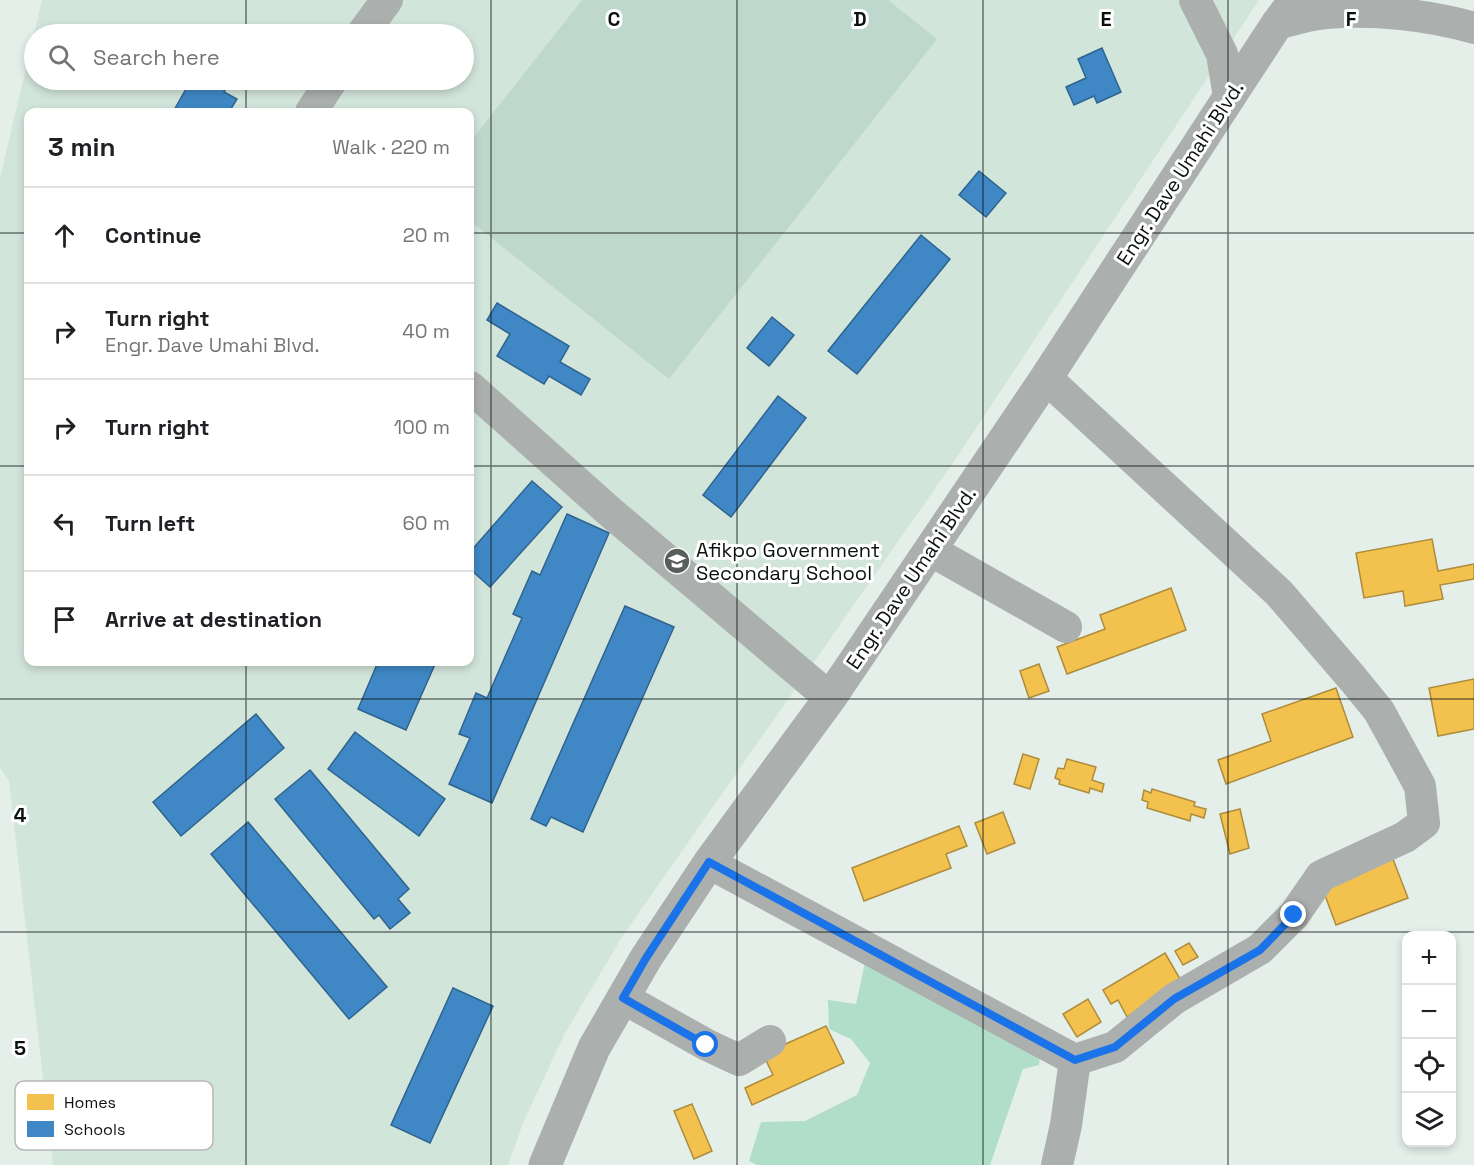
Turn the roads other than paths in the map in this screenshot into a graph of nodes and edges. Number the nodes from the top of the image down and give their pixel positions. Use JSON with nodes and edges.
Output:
{"nodes":[{"id":1,"x":387,"y":0,"type":"edge"},
{"id":2,"x":1195,"y":0,"type":"edge"},
{"id":3,"x":1286,"y":12,"type":"edge"},
{"id":4,"x":369,"y":24,"type":"edge"},
{"id":5,"x":1474,"y":28,"type":"edge"},
{"id":6,"x":325,"y":90,"type":"edge"},
{"id":7,"x":1229,"y":97,"type":"junction"},
{"id":8,"x":314,"y":108,"type":"edge"},
{"id":9,"x":1046,"y":378,"type":"junction"},
{"id":10,"x":474,"y":391,"type":"edge"},
{"id":11,"x":930,"y":550,"type":"junction"},
{"id":12,"x":1066,"y":627,"type":"dead end"},
{"id":13,"x":830,"y":698,"type":"junction"},
{"id":14,"x":709,"y":862,"type":"junction"},
{"id":15,"x":623,"y":998,"type":"junction"},
{"id":16,"x":770,"y":1041,"type":"dead end"},
{"id":17,"x":1075,"y":1060,"type":"junction"},
{"id":18,"x":545,"y":1165,"type":"edge"},
{"id":19,"x":1057,"y":1165,"type":"edge"}],
"edges":[{"from":1,"to":4,"type":"street"},
{"from":2,"to":7,"type":"street"},
{"from":3,"to":5,"type":"street"},
{"from":3,"to":7,"type":"street","name":"Engr. Dave Umahi Blvd."},
{"from":6,"to":8,"type":"street"},
{"from":7,"to":9,"type":"street","name":"Engr. Dave Umahi Blvd."},
{"from":9,"to":11,"type":"street","name":"Engr. Dave Umahi Blvd."},
{"from":9,"to":17,"type":"street"},
{"from":10,"to":13,"type":"street"},
{"from":11,"to":12,"type":"street"},
{"from":11,"to":13,"type":"street","name":"Engr. Dave Umahi Blvd."},
{"from":13,"to":14,"type":"street","name":"Engr. Dave Umahi Blvd."},
{"from":14,"to":15,"type":"street","name":"Engr. Dave Umahi Blvd."},
{"from":14,"to":17,"type":"street"},
{"from":15,"to":16,"type":"street"},
{"from":15,"to":18,"type":"street","name":"Engr. Dave Umahi Blvd."},
{"from":17,"to":19,"type":"street"}]}
